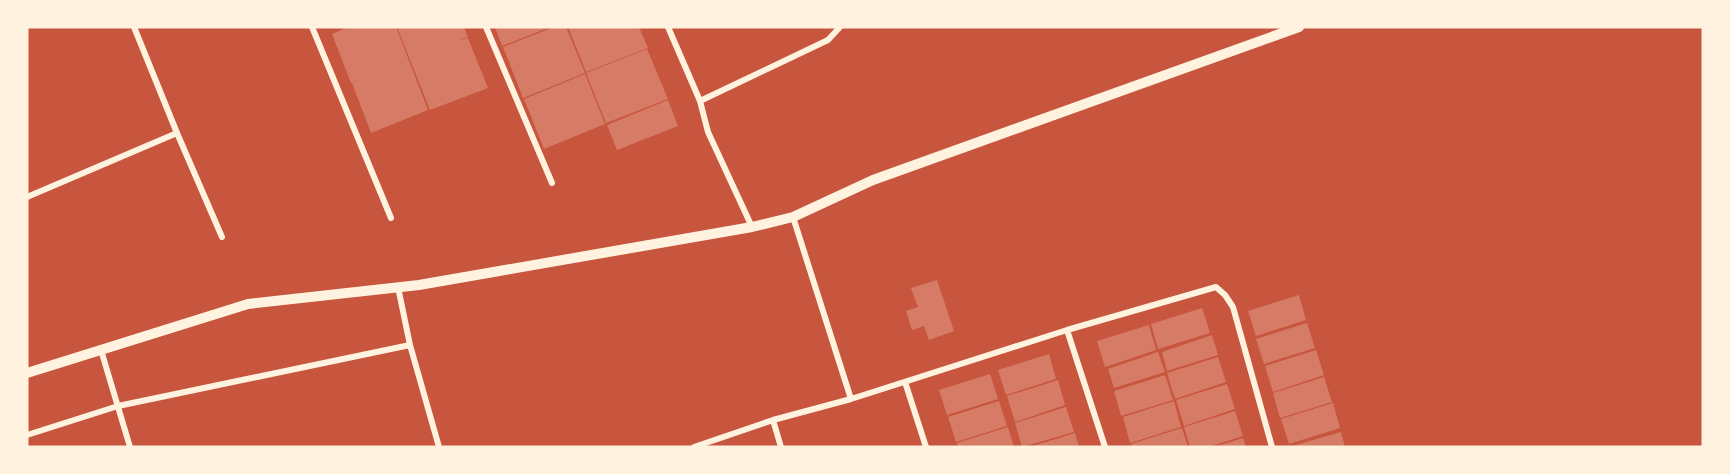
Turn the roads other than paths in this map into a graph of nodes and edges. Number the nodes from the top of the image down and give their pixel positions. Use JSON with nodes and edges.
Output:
{"nodes":[{"id":1,"x":134,"y":27,"type":"edge"},
{"id":2,"x":312,"y":27,"type":"edge"},
{"id":3,"x":486,"y":27,"type":"edge"},
{"id":4,"x":668,"y":27,"type":"edge"},
{"id":5,"x":840,"y":27,"type":"edge"},
{"id":6,"x":1299,"y":27,"type":"edge"},
{"id":7,"x":700,"y":102,"type":"junction"},
{"id":8,"x":177,"y":133,"type":"junction"},
{"id":9,"x":552,"y":183,"type":"dead end"},
{"id":10,"x":28,"y":195,"type":"edge"},
{"id":11,"x":793,"y":217,"type":"junction"},
{"id":12,"x":391,"y":218,"type":"dead end"},
{"id":13,"x":752,"y":227,"type":"junction"},
{"id":14,"x":222,"y":237,"type":"dead end"},
{"id":15,"x":398,"y":287,"type":"junction"},
{"id":16,"x":1067,"y":330,"type":"junction"},
{"id":17,"x":410,"y":345,"type":"junction"},
{"id":18,"x":101,"y":350,"type":"junction"},
{"id":19,"x":27,"y":373,"type":"edge"},
{"id":20,"x":905,"y":382,"type":"junction"},
{"id":21,"x":851,"y":399,"type":"junction"},
{"id":22,"x":118,"y":406,"type":"junction"},
{"id":23,"x":773,"y":420,"type":"junction"},
{"id":24,"x":27,"y":435,"type":"edge"},
{"id":25,"x":130,"y":447,"type":"edge"},
{"id":26,"x":439,"y":447,"type":"edge"},
{"id":27,"x":694,"y":447,"type":"edge"},
{"id":28,"x":781,"y":447,"type":"edge"},
{"id":29,"x":926,"y":447,"type":"edge"},
{"id":30,"x":1106,"y":447,"type":"edge"},
{"id":31,"x":1272,"y":447,"type":"edge"}],
"edges":[{"from":1,"to":8,"type":"street"},
{"from":2,"to":12,"type":"street"},
{"from":3,"to":9,"type":"street"},
{"from":4,"to":7,"type":"street"},
{"from":5,"to":7,"type":"street"},
{"from":6,"to":11,"type":"street"},
{"from":7,"to":13,"type":"street"},
{"from":8,"to":10,"type":"street"},
{"from":8,"to":14,"type":"street"},
{"from":11,"to":13,"type":"street"},
{"from":11,"to":21,"type":"street"},
{"from":13,"to":15,"type":"street"},
{"from":15,"to":17,"type":"street"},
{"from":15,"to":18,"type":"street"},
{"from":16,"to":20,"type":"street"},
{"from":16,"to":30,"type":"street"},
{"from":16,"to":31,"type":"street"},
{"from":17,"to":22,"type":"street"},
{"from":17,"to":26,"type":"street"},
{"from":18,"to":19,"type":"street"},
{"from":18,"to":22,"type":"street"},
{"from":20,"to":21,"type":"street"},
{"from":20,"to":29,"type":"street"},
{"from":21,"to":23,"type":"street"},
{"from":22,"to":24,"type":"street"},
{"from":22,"to":25,"type":"street"},
{"from":23,"to":27,"type":"street"},
{"from":23,"to":28,"type":"street"}]}
